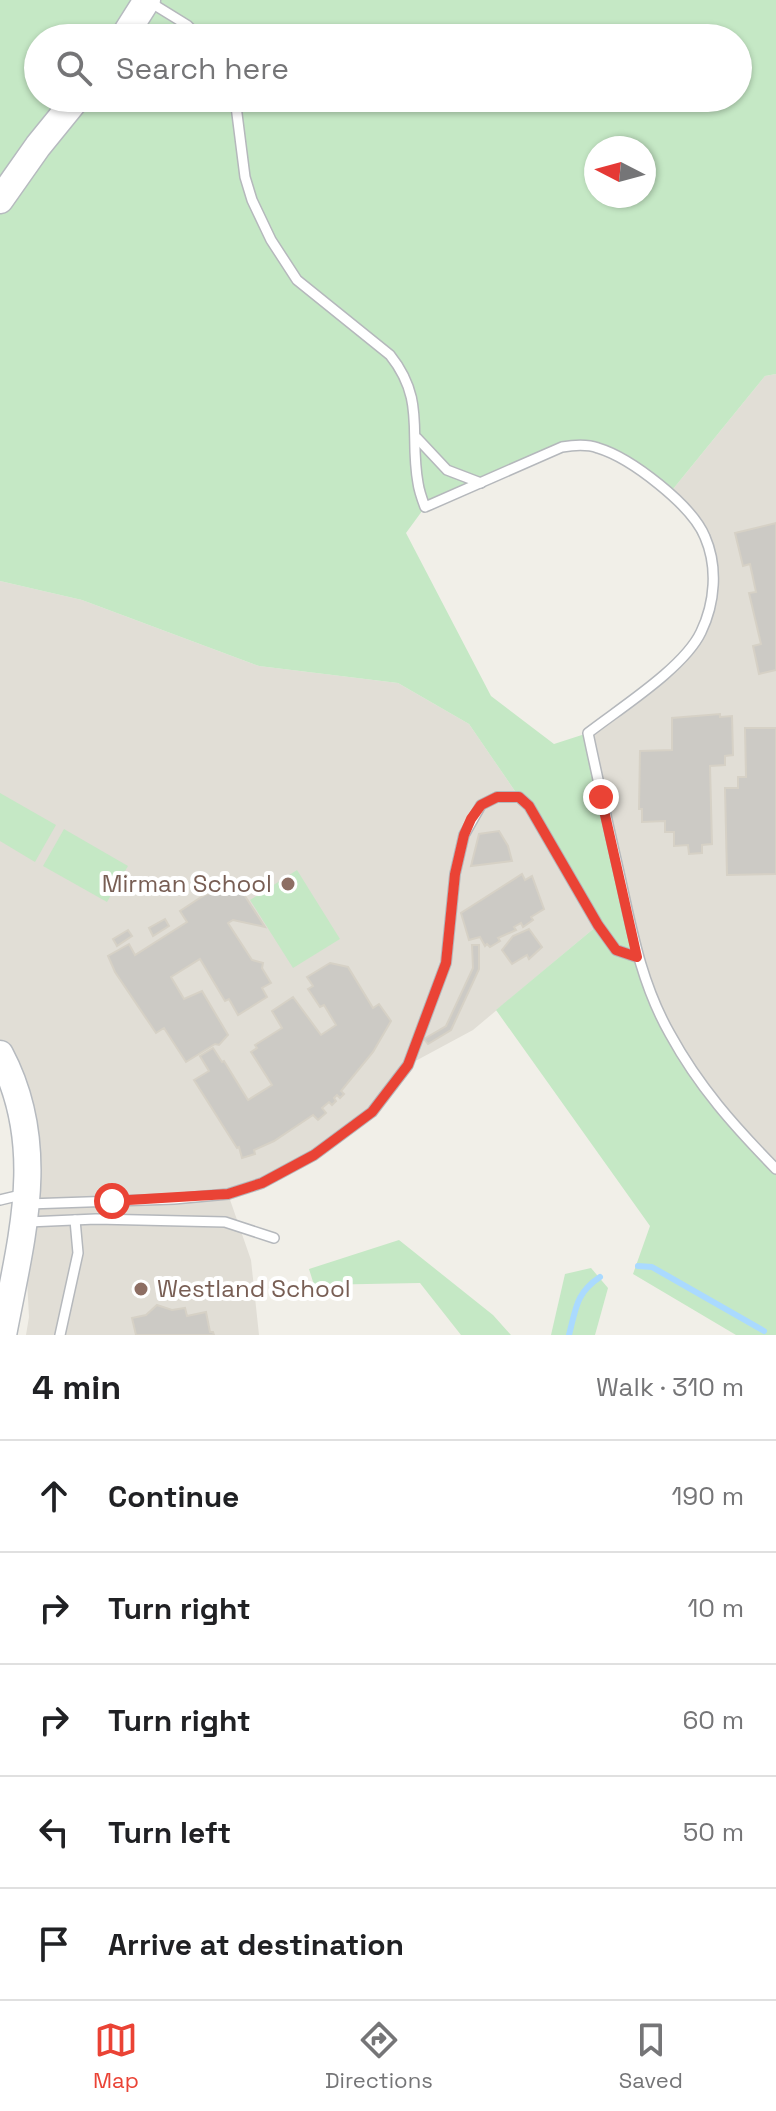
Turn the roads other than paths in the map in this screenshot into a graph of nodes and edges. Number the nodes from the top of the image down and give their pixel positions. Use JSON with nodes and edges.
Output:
{"nodes":[{"id":1,"x":147,"y":0,"type":"edge"},
{"id":2,"x":132,"y":24,"type":"edge"},
{"id":3,"x":185,"y":24,"type":"edge"},
{"id":4,"x":66,"y":112,"type":"edge"},
{"id":5,"x":237,"y":112,"type":"edge"},
{"id":6,"x":0,"y":200,"type":"edge"},
{"id":7,"x":417,"y":437,"type":"junction"},
{"id":8,"x":481,"y":483,"type":"junction"},
{"id":9,"x":637,"y":957,"type":"junction"},
{"id":10,"x":0,"y":1054,"type":"edge"},
{"id":11,"x":776,"y":1169,"type":"edge"},
{"id":12,"x":0,"y":1200,"type":"edge"},
{"id":13,"x":27,"y":1207,"type":"junction"},
{"id":14,"x":75,"y":1220,"type":"junction"},
{"id":15,"x":274,"y":1238,"type":"dead end"},
{"id":16,"x":3,"y":1335,"type":"edge"},
{"id":17,"x":60,"y":1335,"type":"edge"}],
"edges":[{"from":1,"to":2,"type":"main road"},
{"from":1,"to":3,"type":"lane"},
{"from":4,"to":6,"type":"main road"},
{"from":5,"to":7,"type":"lane"},
{"from":7,"to":8,"type":"lane"},
{"from":7,"to":8,"type":"lane"},
{"from":8,"to":9,"type":"lane"},
{"from":9,"to":11,"type":"lane"},
{"from":9,"to":13,"type":"lane"},
{"from":10,"to":13,"type":"main road"},
{"from":12,"to":13,"type":"lane"},
{"from":13,"to":14,"type":"lane"},
{"from":13,"to":16,"type":"main road"},
{"from":14,"to":15,"type":"lane"},
{"from":14,"to":17,"type":"lane"}]}
